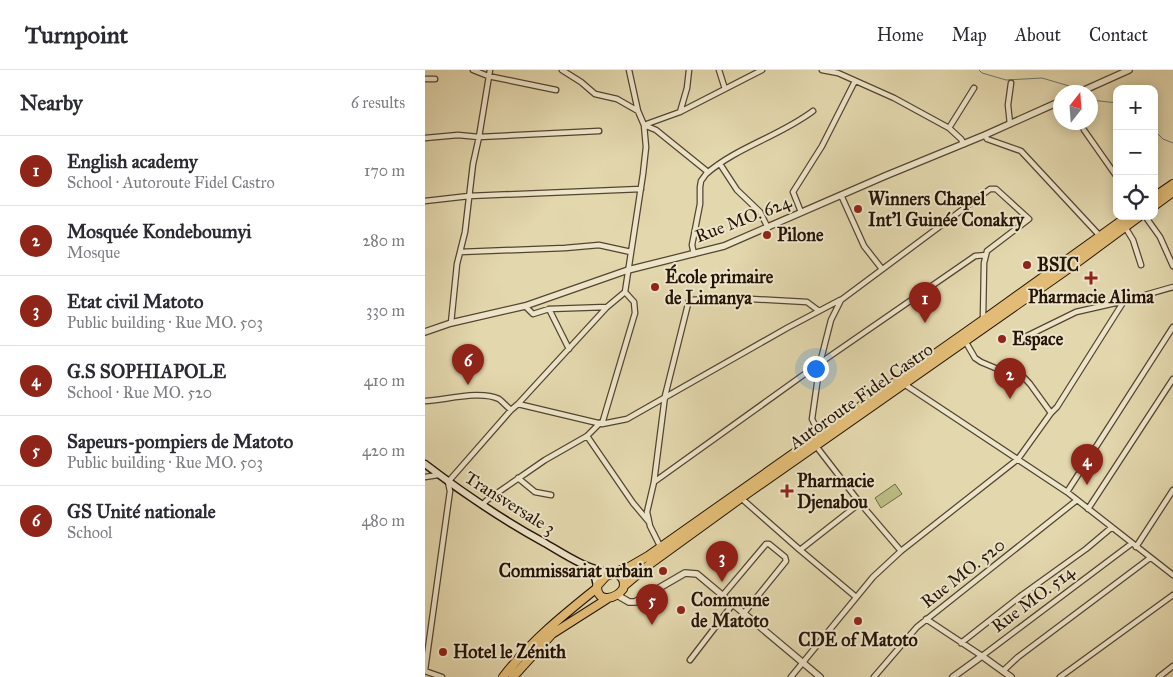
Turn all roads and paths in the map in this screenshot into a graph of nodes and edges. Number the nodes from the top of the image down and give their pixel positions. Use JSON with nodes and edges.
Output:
{"nodes":[{"id":1,"x":473,"y":70,"type":"edge"},
{"id":2,"x":489,"y":70,"type":"edge"},
{"id":3,"x":562,"y":70,"type":"edge"},
{"id":4,"x":629,"y":70,"type":"edge"},
{"id":5,"x":689,"y":70,"type":"edge"},
{"id":6,"x":719,"y":70,"type":"edge"},
{"id":7,"x":762,"y":70,"type":"edge"},
{"id":8,"x":822,"y":70,"type":"edge"},
{"id":9,"x":1129,"y":70,"type":"edge"},
{"id":10,"x":488,"y":76,"type":"junction"},
{"id":11,"x":425,"y":79,"type":"edge"},
{"id":12,"x":435,"y":79,"type":"dead end"},
{"id":13,"x":855,"y":81,"type":"junction"},
{"id":14,"x":1011,"y":82,"type":"dead end"},
{"id":15,"x":1097,"y":85,"type":"edge"},
{"id":16,"x":725,"y":88,"type":"junction"},
{"id":17,"x":974,"y":88,"type":"dead end"},
{"id":18,"x":556,"y":90,"type":"dead end"},
{"id":19,"x":1053,"y":105,"type":"edge"},
{"id":20,"x":813,"y":111,"type":"dead end"},
{"id":21,"x":638,"y":112,"type":"junction"},
{"id":22,"x":680,"y":112,"type":"junction"},
{"id":23,"x":644,"y":124,"type":"junction"},
{"id":24,"x":1010,"y":124,"type":"junction"},
{"id":25,"x":949,"y":128,"type":"junction"},
{"id":26,"x":1084,"y":130,"type":"dead end"},
{"id":27,"x":599,"y":131,"type":"dead end"},
{"id":28,"x":985,"y":135,"type":"junction"},
{"id":29,"x":479,"y":137,"type":"junction"},
{"id":30,"x":425,"y":138,"type":"edge"},
{"id":31,"x":964,"y":144,"type":"junction"},
{"id":32,"x":721,"y":164,"type":"junction"},
{"id":33,"x":708,"y":172,"type":"junction"},
{"id":34,"x":1116,"y":175,"type":"edge"},
{"id":35,"x":1173,"y":184,"type":"edge"},
{"id":36,"x":641,"y":189,"type":"junction"},
{"id":37,"x":1173,"y":192,"type":"edge"},
{"id":38,"x":1158,"y":194,"type":"edge"},
{"id":39,"x":841,"y":195,"type":"junction"},
{"id":40,"x":469,"y":196,"type":"junction"},
{"id":41,"x":425,"y":201,"type":"edge"},
{"id":42,"x":1158,"y":203,"type":"edge"},
{"id":43,"x":801,"y":212,"type":"junction"},
{"id":44,"x":1122,"y":220,"type":"edge"},
{"id":45,"x":1135,"y":220,"type":"edge"},
{"id":46,"x":1148,"y":220,"type":"edge"},
{"id":47,"x":1125,"y":227,"type":"junction"},
{"id":48,"x":768,"y":228,"type":"junction"},
{"id":49,"x":1100,"y":236,"type":"junction"},
{"id":50,"x":460,"y":252,"type":"junction"},
{"id":51,"x":631,"y":252,"type":"junction"},
{"id":52,"x":694,"y":254,"type":"junction"},
{"id":53,"x":986,"y":255,"type":"junction"},
{"id":54,"x":1141,"y":265,"type":"dead end"},
{"id":55,"x":1173,"y":266,"type":"edge"},
{"id":56,"x":882,"y":269,"type":"junction"},
{"id":57,"x":628,"y":270,"type":"junction"},
{"id":58,"x":1173,"y":287,"type":"edge"},
{"id":59,"x":625,"y":292,"type":"junction"},
{"id":60,"x":841,"y":300,"type":"junction"},
{"id":61,"x":1124,"y":301,"type":"junction"},
{"id":62,"x":525,"y":306,"type":"junction"},
{"id":63,"x":607,"y":307,"type":"junction"},
{"id":64,"x":826,"y":308,"type":"junction"},
{"id":65,"x":549,"y":309,"type":"junction"},
{"id":66,"x":819,"y":311,"type":"junction"},
{"id":67,"x":831,"y":320,"type":"junction"},
{"id":68,"x":983,"y":320,"type":"junction"},
{"id":69,"x":451,"y":323,"type":"junction"},
{"id":70,"x":1173,"y":326,"type":"edge"},
{"id":71,"x":425,"y":332,"type":"edge"},
{"id":72,"x":1027,"y":336,"type":"dead end"},
{"id":73,"x":963,"y":339,"type":"junction"},
{"id":74,"x":569,"y":349,"type":"junction"},
{"id":75,"x":820,"y":363,"type":"junction"},
{"id":76,"x":1173,"y":379,"type":"edge"},
{"id":77,"x":904,"y":384,"type":"junction"},
{"id":78,"x":665,"y":396,"type":"junction"},
{"id":79,"x":425,"y":401,"type":"edge"},
{"id":80,"x":518,"y":404,"type":"junction"},
{"id":81,"x":511,"y":410,"type":"junction"},
{"id":82,"x":1051,"y":413,"type":"junction"},
{"id":83,"x":601,"y":423,"type":"junction"},
{"id":84,"x":820,"y":434,"type":"junction"},
{"id":85,"x":587,"y":436,"type":"junction"},
{"id":86,"x":816,"y":446,"type":"junction"},
{"id":87,"x":1018,"y":459,"type":"junction"},
{"id":88,"x":425,"y":464,"type":"edge"},
{"id":89,"x":438,"y":475,"type":"junction"},
{"id":90,"x":425,"y":477,"type":"edge"},
{"id":91,"x":518,"y":478,"type":"junction"},
{"id":92,"x":448,"y":482,"type":"junction"},
{"id":93,"x":654,"y":482,"type":"junction"},
{"id":94,"x":1173,"y":490,"type":"edge"},
{"id":95,"x":1067,"y":492,"type":"junction"},
{"id":96,"x":551,"y":495,"type":"dead end"},
{"id":97,"x":741,"y":498,"type":"junction"},
{"id":98,"x":1077,"y":500,"type":"junction"},
{"id":99,"x":860,"y":503,"type":"junction"},
{"id":100,"x":482,"y":505,"type":"junction"},
{"id":101,"x":1088,"y":508,"type":"junction"},
{"id":102,"x":649,"y":522,"type":"junction"},
{"id":103,"x":1111,"y":528,"type":"junction"},
{"id":104,"x":1131,"y":544,"type":"junction"},
{"id":105,"x":1136,"y":547,"type":"junction"},
{"id":106,"x":663,"y":550,"type":"junction"},
{"id":107,"x":800,"y":550,"type":"junction"},
{"id":108,"x":901,"y":551,"type":"junction"},
{"id":109,"x":1150,"y":558,"type":"junction"},
{"id":110,"x":581,"y":564,"type":"junction"},
{"id":111,"x":614,"y":573,"type":"junction"},
{"id":112,"x":1173,"y":575,"type":"edge"},
{"id":113,"x":625,"y":585,"type":"junction"},
{"id":114,"x":597,"y":587,"type":"junction"},
{"id":115,"x":617,"y":594,"type":"junction"},
{"id":116,"x":723,"y":595,"type":"junction"},
{"id":117,"x":1173,"y":595,"type":"edge"},
{"id":118,"x":856,"y":597,"type":"junction"},
{"id":119,"x":607,"y":599,"type":"junction"},
{"id":120,"x":733,"y":604,"type":"junction"},
{"id":121,"x":744,"y":613,"type":"junction"},
{"id":122,"x":926,"y":619,"type":"junction"},
{"id":123,"x":961,"y":642,"type":"junction"},
{"id":124,"x":982,"y":656,"type":"junction"},
{"id":125,"x":690,"y":660,"type":"dead end"},
{"id":126,"x":804,"y":662,"type":"junction"},
{"id":127,"x":1173,"y":666,"type":"edge"},
{"id":128,"x":425,"y":670,"type":"edge"},
{"id":129,"x":1003,"y":671,"type":"junction"},
{"id":130,"x":441,"y":677,"type":"edge"},
{"id":131,"x":503,"y":677,"type":"edge"},
{"id":132,"x":513,"y":677,"type":"edge"},
{"id":133,"x":791,"y":677,"type":"edge"},
{"id":134,"x":821,"y":677,"type":"edge"},
{"id":135,"x":874,"y":677,"type":"edge"},
{"id":136,"x":953,"y":677,"type":"edge"},
{"id":137,"x":1011,"y":677,"type":"edge"},
{"id":138,"x":1060,"y":677,"type":"edge"},
{"id":139,"x":1159,"y":677,"type":"edge"}],
"edges":[{"from":1,"to":10,"type":"street"},
{"from":2,"to":10,"type":"street"},
{"from":3,"to":21,"type":"street"},
{"from":4,"to":21,"type":"street"},
{"from":5,"to":22,"type":"street"},
{"from":6,"to":16,"type":"street"},
{"from":7,"to":16,"type":"street"},
{"from":8,"to":13,"type":"street"},
{"from":9,"to":15,"type":"street"},
{"from":10,"to":18,"type":"street"},
{"from":10,"to":29,"type":"street"},
{"from":11,"to":12,"type":"street"},
{"from":13,"to":25,"type":"street"},
{"from":13,"to":43,"type":"street"},
{"from":14,"to":24,"type":"street"},
{"from":16,"to":22,"type":"street"},
{"from":17,"to":25,"type":"street"},
{"from":19,"to":24,"type":"street","name":"Rue MO. 624"},
{"from":20,"to":32,"type":"street"},
{"from":21,"to":23,"type":"street"},
{"from":22,"to":23,"type":"street"},
{"from":23,"to":33,"type":"street"},
{"from":23,"to":36,"type":"street"},
{"from":24,"to":28,"type":"street","name":"Rue MO. 624"},
{"from":25,"to":31,"type":"street"},
{"from":26,"to":34,"type":"street"},
{"from":27,"to":29,"type":"street"},
{"from":28,"to":31,"type":"street","name":"Rue MO. 624"},
{"from":28,"to":49,"type":"street"},
{"from":29,"to":30,"type":"street"},
{"from":29,"to":40,"type":"street"},
{"from":31,"to":39,"type":"street","name":"Rue MO. 624"},
{"from":32,"to":33,"type":"street"},
{"from":32,"to":48,"type":"street"},
{"from":33,"to":52,"type":"street"},
{"from":35,"to":38,"type":"highway"},
{"from":36,"to":40,"type":"street"},
{"from":36,"to":51,"type":"street"},
{"from":37,"to":42,"type":"highway"},
{"from":39,"to":43,"type":"street","name":"Rue MO. 624"},
{"from":39,"to":56,"type":"street"},
{"from":40,"to":41,"type":"street"},
{"from":40,"to":50,"type":"street"},
{"from":43,"to":48,"type":"street","name":"Rue MO. 624"},
{"from":44,"to":49,"type":"highway","name":"Autoroute Fidel Castro"},
{"from":45,"to":47,"type":"highway","name":"Autoroute Fidel Castro"},
{"from":46,"to":55,"type":"street"},
{"from":47,"to":54,"type":"street"},
{"from":47,"to":73,"type":"highway","name":"Autoroute Fidel Castro"},
{"from":48,"to":52,"type":"street","name":"Rue MO. 624"},
{"from":49,"to":68,"type":"highway","name":"Autoroute Fidel Castro"},
{"from":50,"to":51,"type":"street"},
{"from":50,"to":69,"type":"street"},
{"from":51,"to":57,"type":"street"},
{"from":52,"to":57,"type":"street","name":"Rue MO. 624"},
{"from":53,"to":56,"type":"street"},
{"from":53,"to":68,"type":"street"},
{"from":53,"to":75,"type":"street"},
{"from":56,"to":60,"type":"street"},
{"from":57,"to":59,"type":"street"},
{"from":57,"to":62,"type":"street","name":"Rue MO. 624"},
{"from":58,"to":61,"type":"street"},
{"from":59,"to":63,"type":"street"},
{"from":59,"to":83,"type":"street"},
{"from":60,"to":64,"type":"street"},
{"from":60,"to":67,"type":"street"},
{"from":61,"to":72,"type":"street"},
{"from":61,"to":82,"type":"street"},
{"from":62,"to":65,"type":"street"},
{"from":62,"to":69,"type":"street","name":"Rue MO. 624"},
{"from":63,"to":65,"type":"street"},
{"from":63,"to":74,"type":"street"},
{"from":64,"to":66,"type":"street"},
{"from":64,"to":67,"type":"street"},
{"from":65,"to":74,"type":"street"},
{"from":66,"to":78,"type":"street"},
{"from":66,"to":78,"type":"street"},
{"from":67,"to":75,"type":"street"},
{"from":68,"to":73,"type":"highway","name":"Autoroute Fidel Castro"},
{"from":69,"to":71,"type":"street","name":"Rue MO. 624"},
{"from":70,"to":95,"type":"street"},
{"from":73,"to":77,"type":"highway","name":"Autoroute Fidel Castro"},
{"from":73,"to":82,"type":"street"},
{"from":73,"to":84,"type":"highway","name":"Autoroute Fidel Castro"},
{"from":74,"to":80,"type":"street"},
{"from":75,"to":84,"type":"street"},
{"from":75,"to":93,"type":"street"},
{"from":76,"to":101,"type":"street"},
{"from":77,"to":86,"type":"highway","name":"Autoroute Fidel Castro"},
{"from":77,"to":87,"type":"street"},
{"from":78,"to":83,"type":"street"},
{"from":78,"to":93,"type":"street"},
{"from":79,"to":81,"type":"street"},
{"from":80,"to":81,"type":"street"},
{"from":80,"to":83,"type":"street"},
{"from":81,"to":92,"type":"street"},
{"from":82,"to":87,"type":"street"},
{"from":83,"to":85,"type":"street"},
{"from":84,"to":106,"type":"highway","name":"Autoroute Fidel Castro"},
{"from":85,"to":91,"type":"street"},
{"from":85,"to":102,"type":"street"},
{"from":86,"to":97,"type":"highway","name":"Autoroute Fidel Castro"},
{"from":86,"to":99,"type":"street"},
{"from":87,"to":95,"type":"street"},
{"from":87,"to":108,"type":"street"},
{"from":88,"to":89,"type":"main road","name":"Transversale 3"},
{"from":89,"to":90,"type":"street"},
{"from":89,"to":92,"type":"main road","name":"Transversale 3"},
{"from":91,"to":96,"type":"street"},
{"from":91,"to":100,"type":"street"},
{"from":92,"to":100,"type":"main road","name":"Transversale 3"},
{"from":92,"to":128,"type":"street"},
{"from":93,"to":102,"type":"street"},
{"from":94,"to":105,"type":"street"},
{"from":95,"to":98,"type":"street"},
{"from":97,"to":106,"type":"highway","name":"Autoroute Fidel Castro"},
{"from":97,"to":107,"type":"street"},
{"from":98,"to":101,"type":"street"},
{"from":98,"to":122,"type":"street","name":"Rue MO. 520"},
{"from":99,"to":107,"type":"street"},
{"from":99,"to":108,"type":"street"},
{"from":100,"to":110,"type":"main road","name":"Transversale 3"},
{"from":101,"to":103,"type":"street"},
{"from":102,"to":106,"type":"street"},
{"from":103,"to":104,"type":"street"},
{"from":103,"to":123,"type":"street"},
{"from":104,"to":105,"type":"street"},
{"from":104,"to":124,"type":"street","name":"Rue MO. 514"},
{"from":105,"to":109,"type":"street"},
{"from":106,"to":111,"type":"highway","name":"Autoroute Fidel Castro"},
{"from":106,"to":113,"type":"highway","name":"Autoroute Fidel Castro"},
{"from":107,"to":118,"type":"street"},
{"from":108,"to":118,"type":"street"},
{"from":109,"to":112,"type":"street"},
{"from":109,"to":129,"type":"street"},
{"from":110,"to":111,"type":"main road","name":"Transversale 3"},
{"from":110,"to":114,"type":"main road","name":"Transversale 3"},
{"from":111,"to":113,"type":"highway"},
{"from":111,"to":114,"type":"highway"},
{"from":113,"to":115,"type":"highway"},
{"from":114,"to":119,"type":"highway"},
{"from":114,"to":131,"type":"highway"},
{"from":115,"to":116,"type":"street"},
{"from":115,"to":119,"type":"highway"},
{"from":116,"to":120,"type":"street"},
{"from":116,"to":121,"type":"street"},
{"from":117,"to":138,"type":"street"},
{"from":118,"to":126,"type":"street"},
{"from":119,"to":132,"type":"highway"},
{"from":120,"to":121,"type":"street"},
{"from":120,"to":125,"type":"street"},
{"from":121,"to":126,"type":"street"},
{"from":122,"to":123,"type":"street"},
{"from":122,"to":135,"type":"street","name":"Rue MO. 520"},
{"from":123,"to":124,"type":"street"},
{"from":124,"to":129,"type":"street"},
{"from":124,"to":136,"type":"street","name":"Rue MO. 514"},
{"from":126,"to":133,"type":"street"},
{"from":126,"to":134,"type":"street"},
{"from":127,"to":139,"type":"street"},
{"from":128,"to":130,"type":"street"},
{"from":129,"to":137,"type":"street"}]}
